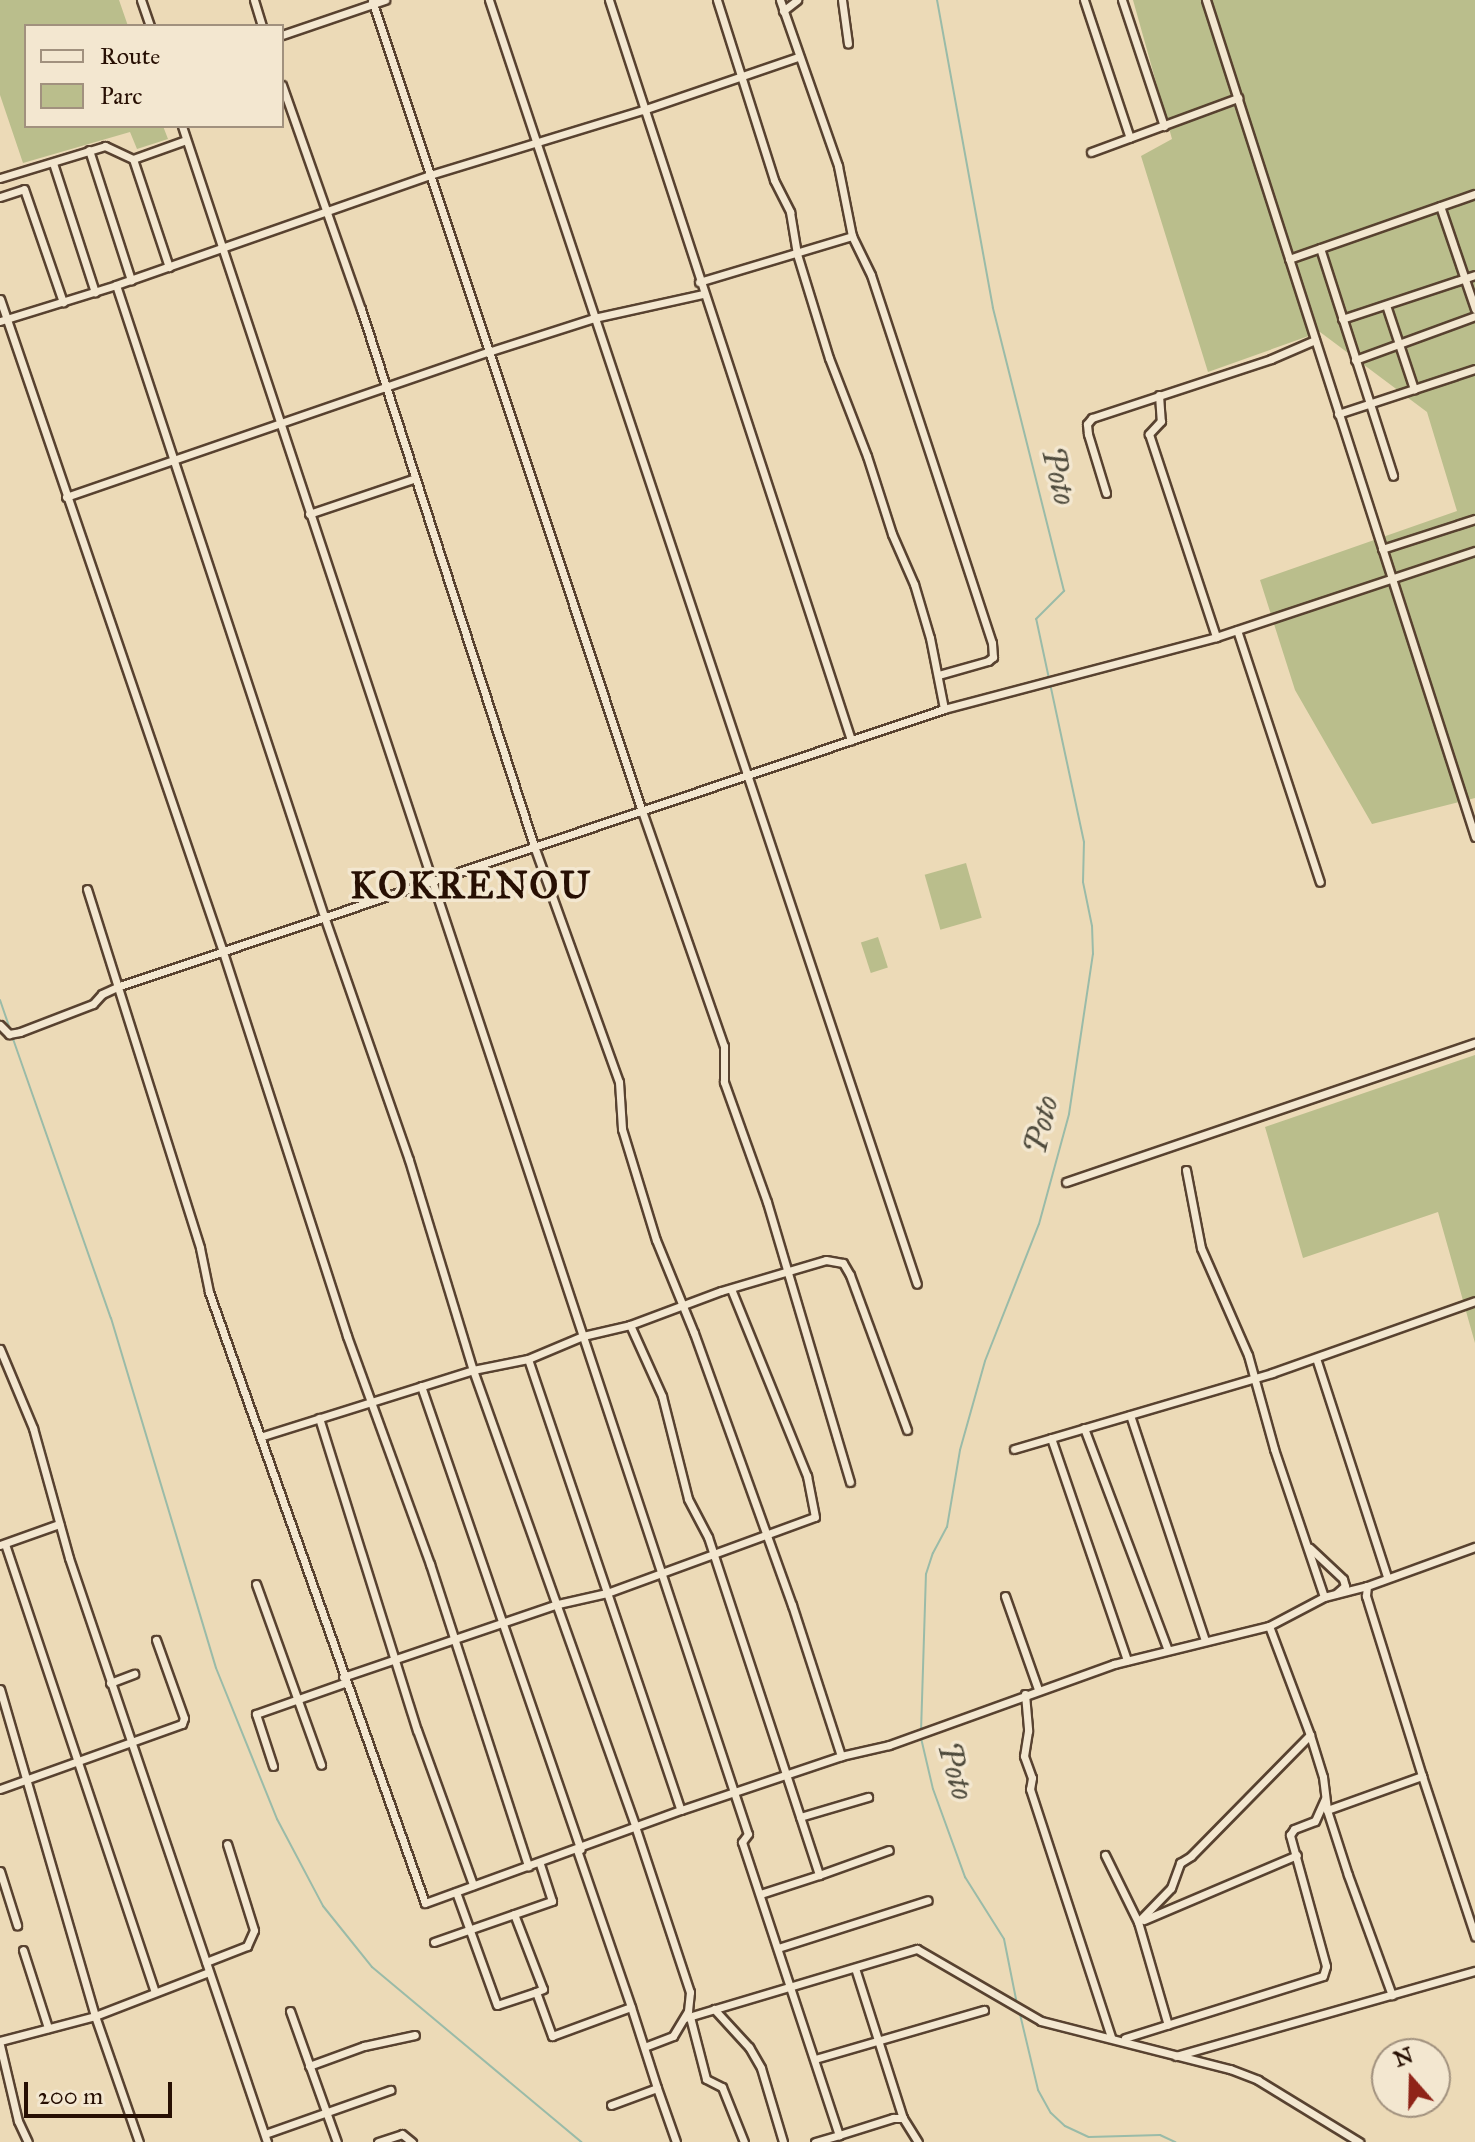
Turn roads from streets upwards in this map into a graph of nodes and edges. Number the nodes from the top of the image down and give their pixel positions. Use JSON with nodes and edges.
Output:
{"nodes":[{"id":1,"x":141,"y":0,"type":"edge"},
{"id":2,"x":254,"y":0,"type":"edge"},
{"id":3,"x":385,"y":0,"type":"edge"},
{"id":4,"x":489,"y":0,"type":"edge"},
{"id":5,"x":609,"y":0,"type":"edge"},
{"id":6,"x":717,"y":0,"type":"edge"},
{"id":7,"x":780,"y":0,"type":"edge"},
{"id":8,"x":797,"y":0,"type":"edge"},
{"id":9,"x":842,"y":0,"type":"edge"},
{"id":10,"x":1084,"y":0,"type":"edge"},
{"id":11,"x":1122,"y":0,"type":"edge"},
{"id":12,"x":1206,"y":0,"type":"edge"},
{"id":13,"x":373,"y":2,"type":"edge"},
{"id":14,"x":783,"y":11,"type":"junction"},
{"id":15,"x":149,"y":24,"type":"edge"},
{"id":16,"x":261,"y":24,"type":"edge"},
{"id":17,"x":284,"y":34,"type":"edge"},
{"id":18,"x":848,"y":44,"type":"dead end"},
{"id":19,"x":798,"y":57,"type":"junction"},
{"id":20,"x":740,"y":75,"type":"junction"},
{"id":21,"x":284,"y":91,"type":"edge"},
{"id":22,"x":1238,"y":98,"type":"junction"},
{"id":23,"x":643,"y":110,"type":"junction"},
{"id":24,"x":1164,"y":126,"type":"junction"},
{"id":25,"x":183,"y":128,"type":"edge"},
{"id":26,"x":1130,"y":138,"type":"junction"},
{"id":27,"x":186,"y":140,"type":"junction"},
{"id":28,"x":537,"y":143,"type":"junction"},
{"id":29,"x":89,"y":150,"type":"junction"},
{"id":30,"x":1091,"y":152,"type":"dead end"},
{"id":31,"x":133,"y":159,"type":"junction"},
{"id":32,"x":53,"y":163,"type":"junction"},
{"id":33,"x":430,"y":175,"type":"junction"},
{"id":34,"x":0,"y":178,"type":"edge"},
{"id":35,"x":1475,"y":194,"type":"edge"},
{"id":36,"x":0,"y":197,"type":"edge"},
{"id":37,"x":1440,"y":206,"type":"junction"},
{"id":38,"x":326,"y":212,"type":"junction"},
{"id":39,"x":852,"y":236,"type":"junction"},
{"id":40,"x":222,"y":248,"type":"junction"},
{"id":41,"x":1320,"y":248,"type":"junction"},
{"id":42,"x":797,"y":254,"type":"junction"},
{"id":43,"x":1289,"y":259,"type":"junction"},
{"id":44,"x":169,"y":267,"type":"junction"},
{"id":45,"x":1475,"y":275,"type":"edge"},
{"id":46,"x":1465,"y":278,"type":"junction"},
{"id":47,"x":131,"y":280,"type":"junction"},
{"id":48,"x":699,"y":282,"type":"junction"},
{"id":49,"x":116,"y":285,"type":"junction"},
{"id":50,"x":95,"y":292,"type":"junction"},
{"id":51,"x":703,"y":294,"type":"junction"},
{"id":52,"x":0,"y":299,"type":"edge"},
{"id":53,"x":63,"y":302,"type":"junction"},
{"id":54,"x":1386,"y":305,"type":"junction"},
{"id":55,"x":1475,"y":309,"type":"edge"},
{"id":56,"x":1475,"y":316,"type":"edge"},
{"id":57,"x":594,"y":318,"type":"junction"},
{"id":58,"x":1342,"y":319,"type":"junction"},
{"id":59,"x":3,"y":320,"type":"edge"},
{"id":60,"x":1315,"y":340,"type":"junction"},
{"id":61,"x":1399,"y":346,"type":"junction"},
{"id":62,"x":488,"y":352,"type":"junction"},
{"id":63,"x":1355,"y":360,"type":"junction"},
{"id":64,"x":1475,"y":369,"type":"edge"},
{"id":65,"x":385,"y":386,"type":"junction"},
{"id":66,"x":1414,"y":389,"type":"junction"},
{"id":67,"x":1159,"y":395,"type":"junction"},
{"id":68,"x":1368,"y":404,"type":"junction"},
{"id":69,"x":1338,"y":414,"type":"junction"},
{"id":70,"x":279,"y":423,"type":"junction"},
{"id":71,"x":174,"y":460,"type":"junction"},
{"id":72,"x":1393,"y":476,"type":"dead end"},
{"id":73,"x":413,"y":479,"type":"junction"},
{"id":74,"x":1106,"y":493,"type":"dead end"},
{"id":75,"x":66,"y":497,"type":"junction"},
{"id":76,"x":309,"y":514,"type":"junction"},
{"id":77,"x":1475,"y":519,"type":"edge"},
{"id":78,"x":1382,"y":549,"type":"junction"},
{"id":79,"x":1475,"y":551,"type":"edge"},
{"id":80,"x":1391,"y":579,"type":"junction"},
{"id":81,"x":1237,"y":630,"type":"junction"},
{"id":82,"x":1216,"y":637,"type":"junction"},
{"id":83,"x":939,"y":675,"type":"junction"},
{"id":84,"x":944,"y":709,"type":"junction"},
{"id":85,"x":851,"y":740,"type":"junction"},
{"id":86,"x":747,"y":776,"type":"junction"},
{"id":87,"x":642,"y":811,"type":"junction"},
{"id":88,"x":1473,"y":826,"type":"edge"},
{"id":89,"x":1475,"y":837,"type":"edge"},
{"id":90,"x":534,"y":846,"type":"junction"},
{"id":91,"x":431,"y":882,"type":"junction"},
{"id":92,"x":1320,"y":882,"type":"dead end"},
{"id":93,"x":87,"y":889,"type":"dead end"},
{"id":94,"x":324,"y":916,"type":"junction"},
{"id":95,"x":223,"y":952,"type":"junction"},
{"id":96,"x":117,"y":987,"type":"junction"},
{"id":97,"x":0,"y":1025,"type":"edge"},
{"id":98,"x":1475,"y":1043,"type":"edge"},
{"id":99,"x":1186,"y":1170,"type":"dead end"},
{"id":100,"x":1066,"y":1182,"type":"dead end"},
{"id":101,"x":786,"y":1274,"type":"junction"},
{"id":102,"x":917,"y":1284,"type":"dead end"},
{"id":103,"x":731,"y":1289,"type":"junction"},
{"id":104,"x":1475,"y":1301,"type":"edge"},
{"id":105,"x":682,"y":1306,"type":"junction"},
{"id":106,"x":630,"y":1325,"type":"junction"},
{"id":107,"x":583,"y":1336,"type":"junction"},
{"id":108,"x":0,"y":1349,"type":"edge"},
{"id":109,"x":1316,"y":1358,"type":"junction"},
{"id":110,"x":528,"y":1359,"type":"junction"},
{"id":111,"x":473,"y":1370,"type":"junction"},
{"id":112,"x":1255,"y":1378,"type":"junction"},
{"id":113,"x":421,"y":1386,"type":"junction"},
{"id":114,"x":373,"y":1401,"type":"junction"},
{"id":115,"x":1130,"y":1415,"type":"junction"},
{"id":116,"x":319,"y":1418,"type":"junction"},
{"id":117,"x":1084,"y":1428,"type":"junction"},
{"id":118,"x":907,"y":1430,"type":"dead end"},
{"id":119,"x":263,"y":1436,"type":"junction"},
{"id":120,"x":1051,"y":1438,"type":"junction"},
{"id":121,"x":1014,"y":1449,"type":"dead end"},
{"id":122,"x":850,"y":1482,"type":"dead end"},
{"id":123,"x":59,"y":1524,"type":"junction"},
{"id":124,"x":767,"y":1536,"type":"junction"},
{"id":125,"x":2,"y":1544,"type":"edge"},
{"id":126,"x":1308,"y":1546,"type":"junction"},
{"id":127,"x":1475,"y":1547,"type":"edge"},
{"id":128,"x":713,"y":1553,"type":"junction"},
{"id":129,"x":659,"y":1572,"type":"junction"},
{"id":130,"x":1387,"y":1577,"type":"junction"},
{"id":131,"x":256,"y":1584,"type":"dead end"},
{"id":132,"x":1367,"y":1586,"type":"junction"},
{"id":133,"x":607,"y":1593,"type":"junction"},
{"id":134,"x":1335,"y":1594,"type":"junction"},
{"id":135,"x":1005,"y":1596,"type":"dead end"},
{"id":136,"x":1324,"y":1597,"type":"junction"},
{"id":137,"x":558,"y":1604,"type":"junction"},
{"id":138,"x":501,"y":1623,"type":"junction"},
{"id":139,"x":1269,"y":1626,"type":"junction"},
{"id":140,"x":156,"y":1640,"type":"dead end"},
{"id":141,"x":455,"y":1640,"type":"junction"},
{"id":142,"x":1205,"y":1641,"type":"junction"},
{"id":143,"x":1168,"y":1650,"type":"junction"},
{"id":144,"x":1127,"y":1660,"type":"junction"},
{"id":145,"x":396,"y":1661,"type":"junction"},
{"id":146,"x":134,"y":1674,"type":"dead end"},
{"id":147,"x":344,"y":1680,"type":"junction"},
{"id":148,"x":110,"y":1683,"type":"junction"},
{"id":149,"x":0,"y":1689,"type":"edge"},
{"id":150,"x":1038,"y":1689,"type":"junction"},
{"id":151,"x":1025,"y":1694,"type":"junction"},
{"id":152,"x":298,"y":1698,"type":"junction"},
{"id":153,"x":1310,"y":1735,"type":"junction"},
{"id":154,"x":130,"y":1741,"type":"junction"},
{"id":155,"x":841,"y":1756,"type":"junction"},
{"id":156,"x":78,"y":1760,"type":"junction"},
{"id":157,"x":321,"y":1765,"type":"dead end"},
{"id":158,"x":273,"y":1766,"type":"dead end"},
{"id":159,"x":787,"y":1775,"type":"junction"},
{"id":160,"x":1422,"y":1776,"type":"junction"},
{"id":161,"x":28,"y":1779,"type":"junction"},
{"id":162,"x":0,"y":1789,"type":"edge"},
{"id":163,"x":734,"y":1792,"type":"junction"},
{"id":164,"x":868,"y":1797,"type":"dead end"},
{"id":165,"x":1325,"y":1799,"type":"junction"},
{"id":166,"x":681,"y":1810,"type":"junction"},
{"id":167,"x":1327,"y":1810,"type":"junction"},
{"id":168,"x":800,"y":1817,"type":"junction"},
{"id":169,"x":635,"y":1826,"type":"junction"},
{"id":170,"x":227,"y":1844,"type":"dead end"},
{"id":171,"x":578,"y":1849,"type":"junction"},
{"id":172,"x":889,"y":1850,"type":"dead end"},
{"id":173,"x":1105,"y":1855,"type":"dead end"},
{"id":174,"x":1297,"y":1855,"type":"junction"},
{"id":175,"x":540,"y":1863,"type":"junction"},
{"id":176,"x":528,"y":1866,"type":"junction"},
{"id":177,"x":0,"y":1871,"type":"edge"},
{"id":178,"x":819,"y":1875,"type":"junction"},
{"id":179,"x":473,"y":1885,"type":"junction"},
{"id":180,"x":456,"y":1892,"type":"junction"},
{"id":181,"x":760,"y":1894,"type":"junction"},
{"id":182,"x":1463,"y":1894,"type":"junction"},
{"id":183,"x":1474,"y":1896,"type":"edge"},
{"id":184,"x":928,"y":1900,"type":"dead end"},
{"id":185,"x":514,"y":1914,"type":"junction"},
{"id":186,"x":1138,"y":1922,"type":"junction"},
{"id":187,"x":17,"y":1925,"type":"dead end"},
{"id":188,"x":469,"y":1929,"type":"junction"},
{"id":189,"x":1475,"y":1936,"type":"edge"},
{"id":190,"x":434,"y":1942,"type":"dead end"},
{"id":191,"x":778,"y":1948,"type":"junction"},
{"id":192,"x":23,"y":1950,"type":"dead end"},
{"id":193,"x":206,"y":1962,"type":"junction"},
{"id":194,"x":855,"y":1968,"type":"junction"},
{"id":195,"x":1475,"y":1971,"type":"edge"},
{"id":196,"x":209,"y":1972,"type":"junction"},
{"id":197,"x":791,"y":1986,"type":"junction"},
{"id":198,"x":155,"y":1992,"type":"junction"},
{"id":199,"x":536,"y":1992,"type":"junction"},
{"id":200,"x":1392,"y":1995,"type":"junction"},
{"id":201,"x":631,"y":2007,"type":"junction"},
{"id":202,"x":714,"y":2009,"type":"junction"},
{"id":203,"x":984,"y":2010,"type":"dead end"},
{"id":204,"x":290,"y":2011,"type":"dead end"},
{"id":205,"x":95,"y":2016,"type":"junction"},
{"id":206,"x":687,"y":2017,"type":"junction"},
{"id":207,"x":1168,"y":2025,"type":"junction"},
{"id":208,"x":48,"y":2028,"type":"junction"},
{"id":209,"x":415,"y":2035,"type":"dead end"},
{"id":210,"x":1111,"y":2037,"type":"junction"},
{"id":211,"x":1122,"y":2039,"type":"junction"},
{"id":212,"x":879,"y":2040,"type":"junction"},
{"id":213,"x":0,"y":2043,"type":"edge"},
{"id":214,"x":645,"y":2047,"type":"junction"},
{"id":215,"x":1174,"y":2056,"type":"junction"},
{"id":216,"x":815,"y":2059,"type":"junction"},
{"id":217,"x":309,"y":2066,"type":"junction"},
{"id":218,"x":657,"y":2088,"type":"junction"},
{"id":219,"x":390,"y":2090,"type":"dead end"},
{"id":220,"x":611,"y":2105,"type":"dead end"},
{"id":221,"x":326,"y":2113,"type":"junction"},
{"id":222,"x":903,"y":2118,"type":"junction"},
{"id":223,"x":839,"y":2135,"type":"junction"},
{"id":224,"x":266,"y":2138,"type":"edge"},
{"id":225,"x":28,"y":2142,"type":"edge"},
{"id":226,"x":139,"y":2142,"type":"edge"},
{"id":227,"x":337,"y":2142,"type":"edge"},
{"id":228,"x":378,"y":2142,"type":"edge"},
{"id":229,"x":412,"y":2142,"type":"edge"},
{"id":230,"x":676,"y":2142,"type":"edge"},
{"id":231,"x":744,"y":2142,"type":"edge"},
{"id":232,"x":783,"y":2142,"type":"edge"},
{"id":233,"x":815,"y":2142,"type":"edge"},
{"id":234,"x":918,"y":2142,"type":"edge"},
{"id":235,"x":1359,"y":2142,"type":"edge"}],
"edges":[{"from":1,"to":15,"type":"street"},
{"from":2,"to":16,"type":"street"},
{"from":3,"to":13,"type":"street"},
{"from":4,"to":28,"type":"street"},
{"from":5,"to":23,"type":"street"},
{"from":6,"to":20,"type":"street"},
{"from":7,"to":14,"type":"street"},
{"from":8,"to":14,"type":"street"},
{"from":9,"to":18,"type":"street"},
{"from":10,"to":26,"type":"street"},
{"from":11,"to":24,"type":"street"},
{"from":12,"to":22,"type":"street"},
{"from":13,"to":17,"type":"street"},
{"from":13,"to":33,"type":"street"},
{"from":14,"to":19,"type":"street"},
{"from":19,"to":20,"type":"street"},
{"from":19,"to":39,"type":"street"},
{"from":20,"to":23,"type":"street"},
{"from":20,"to":42,"type":"street"},
{"from":21,"to":38,"type":"street"},
{"from":22,"to":24,"type":"street"},
{"from":22,"to":43,"type":"street"},
{"from":23,"to":28,"type":"street"},
{"from":23,"to":48,"type":"street"},
{"from":24,"to":26,"type":"street"},
{"from":25,"to":27,"type":"street"},
{"from":26,"to":30,"type":"street"},
{"from":27,"to":31,"type":"street"},
{"from":27,"to":40,"type":"street"},
{"from":28,"to":33,"type":"street"},
{"from":28,"to":57,"type":"street"},
{"from":29,"to":31,"type":"street"},
{"from":29,"to":32,"type":"street"},
{"from":29,"to":47,"type":"street"},
{"from":31,"to":44,"type":"street"},
{"from":32,"to":34,"type":"street"},
{"from":32,"to":50,"type":"street"},
{"from":33,"to":38,"type":"street"},
{"from":33,"to":62,"type":"street"},
{"from":35,"to":37,"type":"street"},
{"from":36,"to":53,"type":"street"},
{"from":37,"to":41,"type":"street"},
{"from":37,"to":46,"type":"street"},
{"from":38,"to":40,"type":"street"},
{"from":38,"to":65,"type":"street"},
{"from":39,"to":42,"type":"street"},
{"from":39,"to":83,"type":"street"},
{"from":40,"to":44,"type":"street"},
{"from":40,"to":70,"type":"street"},
{"from":41,"to":43,"type":"street"},
{"from":41,"to":58,"type":"street"},
{"from":42,"to":48,"type":"street"},
{"from":42,"to":83,"type":"street"},
{"from":43,"to":60,"type":"street"},
{"from":44,"to":47,"type":"street"},
{"from":45,"to":46,"type":"street"},
{"from":46,"to":54,"type":"street"},
{"from":46,"to":55,"type":"street"},
{"from":47,"to":49,"type":"street"},
{"from":48,"to":51,"type":"street"},
{"from":49,"to":50,"type":"street"},
{"from":49,"to":71,"type":"street"},
{"from":50,"to":53,"type":"street"},
{"from":51,"to":57,"type":"street"},
{"from":51,"to":85,"type":"street"},
{"from":52,"to":59,"type":"street"},
{"from":53,"to":59,"type":"street"},
{"from":54,"to":58,"type":"street"},
{"from":54,"to":61,"type":"street"},
{"from":56,"to":61,"type":"street"},
{"from":57,"to":62,"type":"street"},
{"from":57,"to":86,"type":"street"},
{"from":58,"to":63,"type":"street"},
{"from":59,"to":75,"type":"street"},
{"from":60,"to":67,"type":"street"},
{"from":60,"to":69,"type":"street"},
{"from":61,"to":63,"type":"street"},
{"from":61,"to":66,"type":"street"},
{"from":62,"to":65,"type":"street"},
{"from":62,"to":87,"type":"street"},
{"from":63,"to":68,"type":"street"},
{"from":64,"to":66,"type":"street"},
{"from":65,"to":70,"type":"street"},
{"from":65,"to":73,"type":"street"},
{"from":66,"to":68,"type":"street"},
{"from":67,"to":74,"type":"street"},
{"from":67,"to":82,"type":"street"},
{"from":68,"to":69,"type":"street"},
{"from":68,"to":72,"type":"street"},
{"from":69,"to":78,"type":"street"},
{"from":70,"to":71,"type":"street"},
{"from":70,"to":76,"type":"street"},
{"from":71,"to":75,"type":"street"},
{"from":71,"to":94,"type":"street"},
{"from":73,"to":76,"type":"street"},
{"from":73,"to":90,"type":"street"},
{"from":75,"to":95,"type":"street"},
{"from":76,"to":91,"type":"street"},
{"from":77,"to":78,"type":"street"},
{"from":78,"to":80,"type":"street"},
{"from":79,"to":80,"type":"street"},
{"from":80,"to":81,"type":"street"},
{"from":80,"to":88,"type":"street"},
{"from":81,"to":82,"type":"street"},
{"from":81,"to":92,"type":"street"},
{"from":82,"to":84,"type":"street"},
{"from":83,"to":84,"type":"street"},
{"from":84,"to":85,"type":"street"},
{"from":85,"to":86,"type":"street"},
{"from":86,"to":87,"type":"street"},
{"from":86,"to":102,"type":"street"},
{"from":87,"to":90,"type":"street"},
{"from":87,"to":101,"type":"street"},
{"from":88,"to":89,"type":"street"},
{"from":90,"to":91,"type":"street"},
{"from":90,"to":105,"type":"street"},
{"from":91,"to":94,"type":"street"},
{"from":91,"to":107,"type":"street"},
{"from":93,"to":96,"type":"street"},
{"from":94,"to":95,"type":"street"},
{"from":94,"to":111,"type":"street"},
{"from":95,"to":96,"type":"street"},
{"from":95,"to":114,"type":"street"},
{"from":96,"to":97,"type":"street"},
{"from":96,"to":119,"type":"street"},
{"from":98,"to":100,"type":"street"},
{"from":99,"to":112,"type":"street"},
{"from":101,"to":103,"type":"street"},
{"from":101,"to":118,"type":"street"},
{"from":101,"to":122,"type":"street"},
{"from":103,"to":105,"type":"street"},
{"from":103,"to":124,"type":"street"},
{"from":104,"to":109,"type":"street"},
{"from":105,"to":106,"type":"street"},
{"from":105,"to":124,"type":"street"},
{"from":106,"to":107,"type":"street"},
{"from":106,"to":128,"type":"street"},
{"from":107,"to":110,"type":"street"},
{"from":107,"to":129,"type":"street"},
{"from":108,"to":123,"type":"street"},
{"from":109,"to":112,"type":"street"},
{"from":109,"to":130,"type":"street"},
{"from":110,"to":111,"type":"street"},
{"from":110,"to":133,"type":"street"},
{"from":111,"to":113,"type":"street"},
{"from":111,"to":137,"type":"street"},
{"from":112,"to":115,"type":"street"},
{"from":112,"to":126,"type":"street"},
{"from":113,"to":114,"type":"street"},
{"from":113,"to":138,"type":"street"},
{"from":114,"to":116,"type":"street"},
{"from":114,"to":141,"type":"street"},
{"from":115,"to":117,"type":"street"},
{"from":115,"to":142,"type":"street"},
{"from":116,"to":119,"type":"street"},
{"from":116,"to":145,"type":"street"},
{"from":117,"to":120,"type":"street"},
{"from":117,"to":143,"type":"street"},
{"from":119,"to":147,"type":"street"},
{"from":120,"to":121,"type":"street"},
{"from":120,"to":144,"type":"street"},
{"from":123,"to":125,"type":"street"},
{"from":123,"to":148,"type":"street"},
{"from":124,"to":128,"type":"street"},
{"from":124,"to":155,"type":"street"},
{"from":125,"to":156,"type":"street"},
{"from":126,"to":134,"type":"street"},
{"from":126,"to":136,"type":"street"},
{"from":127,"to":130,"type":"street"},
{"from":128,"to":129,"type":"street"},
{"from":128,"to":159,"type":"street"},
{"from":129,"to":133,"type":"street"},
{"from":129,"to":163,"type":"street"},
{"from":130,"to":132,"type":"street"},
{"from":131,"to":152,"type":"street"},
{"from":132,"to":134,"type":"street"},
{"from":132,"to":160,"type":"street"},
{"from":133,"to":137,"type":"street"},
{"from":133,"to":166,"type":"street"},
{"from":134,"to":136,"type":"street"},
{"from":135,"to":150,"type":"street"},
{"from":136,"to":139,"type":"street"},
{"from":137,"to":138,"type":"street"},
{"from":137,"to":169,"type":"street"},
{"from":138,"to":141,"type":"street"},
{"from":138,"to":171,"type":"street"},
{"from":139,"to":142,"type":"street"},
{"from":139,"to":153,"type":"street"},
{"from":140,"to":154,"type":"street"},
{"from":141,"to":145,"type":"street"},
{"from":141,"to":176,"type":"street"},
{"from":142,"to":143,"type":"street"},
{"from":143,"to":144,"type":"street"},
{"from":144,"to":150,"type":"street"},
{"from":145,"to":147,"type":"street"},
{"from":145,"to":179,"type":"street"},
{"from":146,"to":148,"type":"street"},
{"from":147,"to":152,"type":"street"},
{"from":147,"to":180,"type":"street"},
{"from":148,"to":154,"type":"street"},
{"from":149,"to":161,"type":"street"},
{"from":150,"to":151,"type":"street"},
{"from":151,"to":155,"type":"street"},
{"from":151,"to":210,"type":"street"},
{"from":152,"to":157,"type":"street"},
{"from":152,"to":158,"type":"street"},
{"from":153,"to":165,"type":"street"},
{"from":153,"to":186,"type":"street"},
{"from":154,"to":156,"type":"street"},
{"from":154,"to":193,"type":"street"},
{"from":155,"to":159,"type":"street"},
{"from":156,"to":161,"type":"street"},
{"from":156,"to":198,"type":"street"},
{"from":159,"to":163,"type":"street"},
{"from":159,"to":168,"type":"street"},
{"from":160,"to":167,"type":"street"},
{"from":160,"to":182,"type":"street"},
{"from":161,"to":162,"type":"street"},
{"from":161,"to":205,"type":"street"},
{"from":163,"to":166,"type":"street"},
{"from":163,"to":181,"type":"street"},
{"from":164,"to":168,"type":"street"},
{"from":165,"to":167,"type":"street"},
{"from":165,"to":174,"type":"street"},
{"from":166,"to":169,"type":"street"},
{"from":167,"to":200,"type":"street"},
{"from":168,"to":178,"type":"street"},
{"from":169,"to":171,"type":"street"},
{"from":169,"to":206,"type":"street"},
{"from":170,"to":193,"type":"street"},
{"from":171,"to":175,"type":"street"},
{"from":171,"to":201,"type":"street"},
{"from":172,"to":178,"type":"street"},
{"from":173,"to":186,"type":"street"},
{"from":174,"to":186,"type":"street"},
{"from":174,"to":207,"type":"street"},
{"from":175,"to":176,"type":"street"},
{"from":175,"to":185,"type":"street"},
{"from":176,"to":179,"type":"street"},
{"from":177,"to":187,"type":"street"},
{"from":178,"to":181,"type":"street"},
{"from":179,"to":180,"type":"street"},
{"from":180,"to":188,"type":"street"},
{"from":181,"to":191,"type":"street"},
{"from":182,"to":183,"type":"street"},
{"from":182,"to":189,"type":"street"},
{"from":184,"to":191,"type":"street"},
{"from":185,"to":188,"type":"street"},
{"from":185,"to":199,"type":"street"},
{"from":186,"to":207,"type":"street"},
{"from":188,"to":190,"type":"street"},
{"from":188,"to":199,"type":"street"},
{"from":191,"to":197,"type":"street"},
{"from":192,"to":208,"type":"street"},
{"from":193,"to":196,"type":"street"},
{"from":194,"to":197,"type":"street"},
{"from":194,"to":210,"type":"street"},
{"from":194,"to":212,"type":"street"},
{"from":195,"to":200,"type":"street"},
{"from":196,"to":198,"type":"street"},
{"from":196,"to":224,"type":"street"},
{"from":197,"to":202,"type":"street"},
{"from":197,"to":216,"type":"street"},
{"from":198,"to":205,"type":"street"},
{"from":199,"to":201,"type":"street"},
{"from":200,"to":215,"type":"street"},
{"from":201,"to":214,"type":"street"},
{"from":202,"to":206,"type":"street"},
{"from":202,"to":232,"type":"street"},
{"from":203,"to":212,"type":"street"},
{"from":204,"to":217,"type":"street"},
{"from":205,"to":208,"type":"street"},
{"from":205,"to":226,"type":"street"},
{"from":206,"to":214,"type":"street"},
{"from":206,"to":231,"type":"street"},
{"from":207,"to":211,"type":"street"},
{"from":208,"to":213,"type":"street"},
{"from":209,"to":217,"type":"street"},
{"from":210,"to":211,"type":"street"},
{"from":211,"to":215,"type":"street"},
{"from":212,"to":216,"type":"street"},
{"from":212,"to":222,"type":"street"},
{"from":213,"to":225,"type":"street"},
{"from":214,"to":218,"type":"street"},
{"from":215,"to":235,"type":"street"},
{"from":216,"to":223,"type":"street"},
{"from":217,"to":221,"type":"street"},
{"from":218,"to":220,"type":"street"},
{"from":218,"to":230,"type":"street"},
{"from":219,"to":221,"type":"street"},
{"from":221,"to":224,"type":"street"},
{"from":221,"to":227,"type":"street"},
{"from":222,"to":223,"type":"street"},
{"from":222,"to":234,"type":"street"},
{"from":223,"to":233,"type":"street"},
{"from":228,"to":229,"type":"street"}]}
